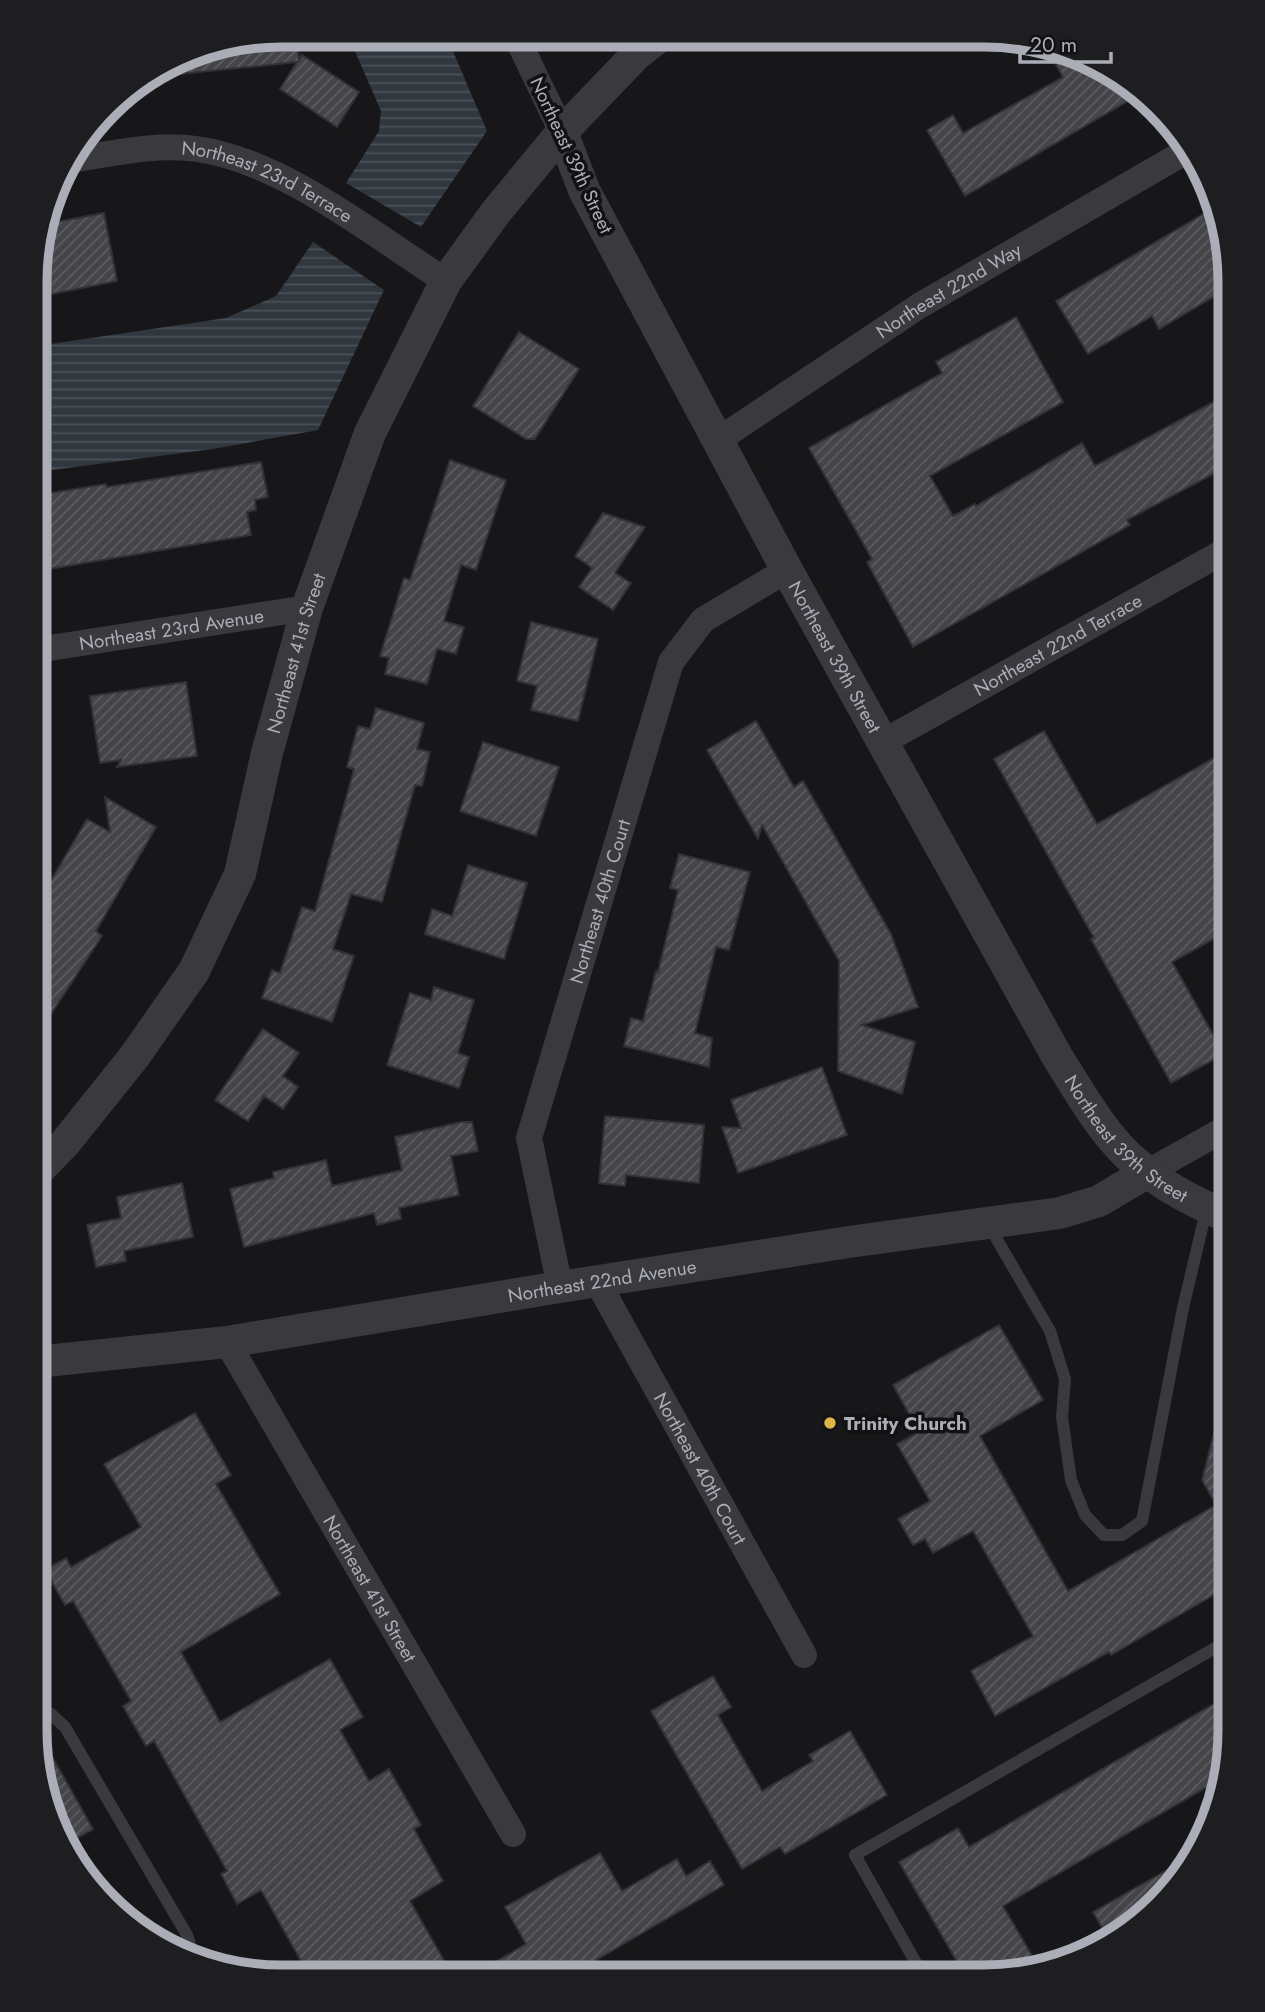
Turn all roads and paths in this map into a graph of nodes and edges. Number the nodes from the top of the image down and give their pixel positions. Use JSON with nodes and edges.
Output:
{"nodes":[{"id":1,"x":521,"y":47,"type":"edge"},
{"id":2,"x":646,"y":47,"type":"edge"},
{"id":3,"x":562,"y":132,"type":"junction"},
{"id":4,"x":1180,"y":155,"type":"edge"},
{"id":5,"x":83,"y":158,"type":"edge"},
{"id":6,"x":446,"y":281,"type":"junction"},
{"id":7,"x":718,"y":440,"type":"junction"},
{"id":8,"x":1218,"y":555,"type":"edge"},
{"id":9,"x":787,"y":570,"type":"junction"},
{"id":10,"x":307,"y":608,"type":"junction"},
{"id":11,"x":47,"y":648,"type":"edge"},
{"id":12,"x":883,"y":742,"type":"junction"},
{"id":13,"x":1217,"y":1133,"type":"edge"},
{"id":14,"x":47,"y":1162,"type":"edge"},
{"id":15,"x":1148,"y":1172,"type":"junction"},
{"id":16,"x":1218,"y":1212,"type":"edge"},
{"id":17,"x":1217,"y":1214,"type":"edge"},
{"id":18,"x":987,"y":1222,"type":"junction"},
{"id":19,"x":597,"y":1281,"type":"junction"},
{"id":20,"x":559,"y":1287,"type":"junction"},
{"id":21,"x":227,"y":1342,"type":"junction"},
{"id":22,"x":47,"y":1357,"type":"edge"},
{"id":23,"x":1217,"y":1647,"type":"edge"},
{"id":24,"x":804,"y":1655,"type":"dead end"},
{"id":25,"x":47,"y":1712,"type":"edge"},
{"id":26,"x":513,"y":1834,"type":"dead end"},
{"id":27,"x":191,"y":1946,"type":"edge"},
{"id":28,"x":916,"y":1965,"type":"edge"}],
"edges":[{"from":1,"to":3,"type":"street","name":"Northeast 39th Street"},
{"from":2,"to":3,"type":"street"},
{"from":3,"to":6,"type":"street","name":"Northeast 41st Street"},
{"from":3,"to":7,"type":"street","name":"Northeast 39th Street"},
{"from":4,"to":7,"type":"street","name":"Northeast 22nd Way"},
{"from":5,"to":6,"type":"street","name":"Northeast 23rd Terrace"},
{"from":6,"to":10,"type":"street","name":"Northeast 41st Street"},
{"from":7,"to":9,"type":"street","name":"Northeast 39th Street"},
{"from":8,"to":12,"type":"street","name":"Northeast 22nd Terrace"},
{"from":9,"to":12,"type":"street","name":"Northeast 39th Street"},
{"from":9,"to":20,"type":"street","name":"Northeast 40th Court"},
{"from":10,"to":11,"type":"street","name":"Northeast 23rd Avenue"},
{"from":10,"to":14,"type":"street","name":"Northeast 41st Street"},
{"from":12,"to":15,"type":"street","name":"Northeast 39th Street"},
{"from":13,"to":15,"type":"street"},
{"from":15,"to":16,"type":"street","name":"Northeast 39th Street"},
{"from":15,"to":18,"type":"street","name":"Northeast 22nd Avenue"},
{"from":17,"to":18,"type":"lane"},
{"from":18,"to":19,"type":"street","name":"Northeast 22nd Avenue"},
{"from":19,"to":20,"type":"street","name":"Northeast 22nd Avenue"},
{"from":19,"to":24,"type":"street","name":"Northeast 40th Court"},
{"from":20,"to":21,"type":"street","name":"Northeast 22nd Avenue"},
{"from":21,"to":22,"type":"street","name":"Northeast 22nd Avenue"},
{"from":21,"to":26,"type":"street","name":"Northeast 41st Street"},
{"from":23,"to":28,"type":"lane"},
{"from":25,"to":27,"type":"lane"}]}
